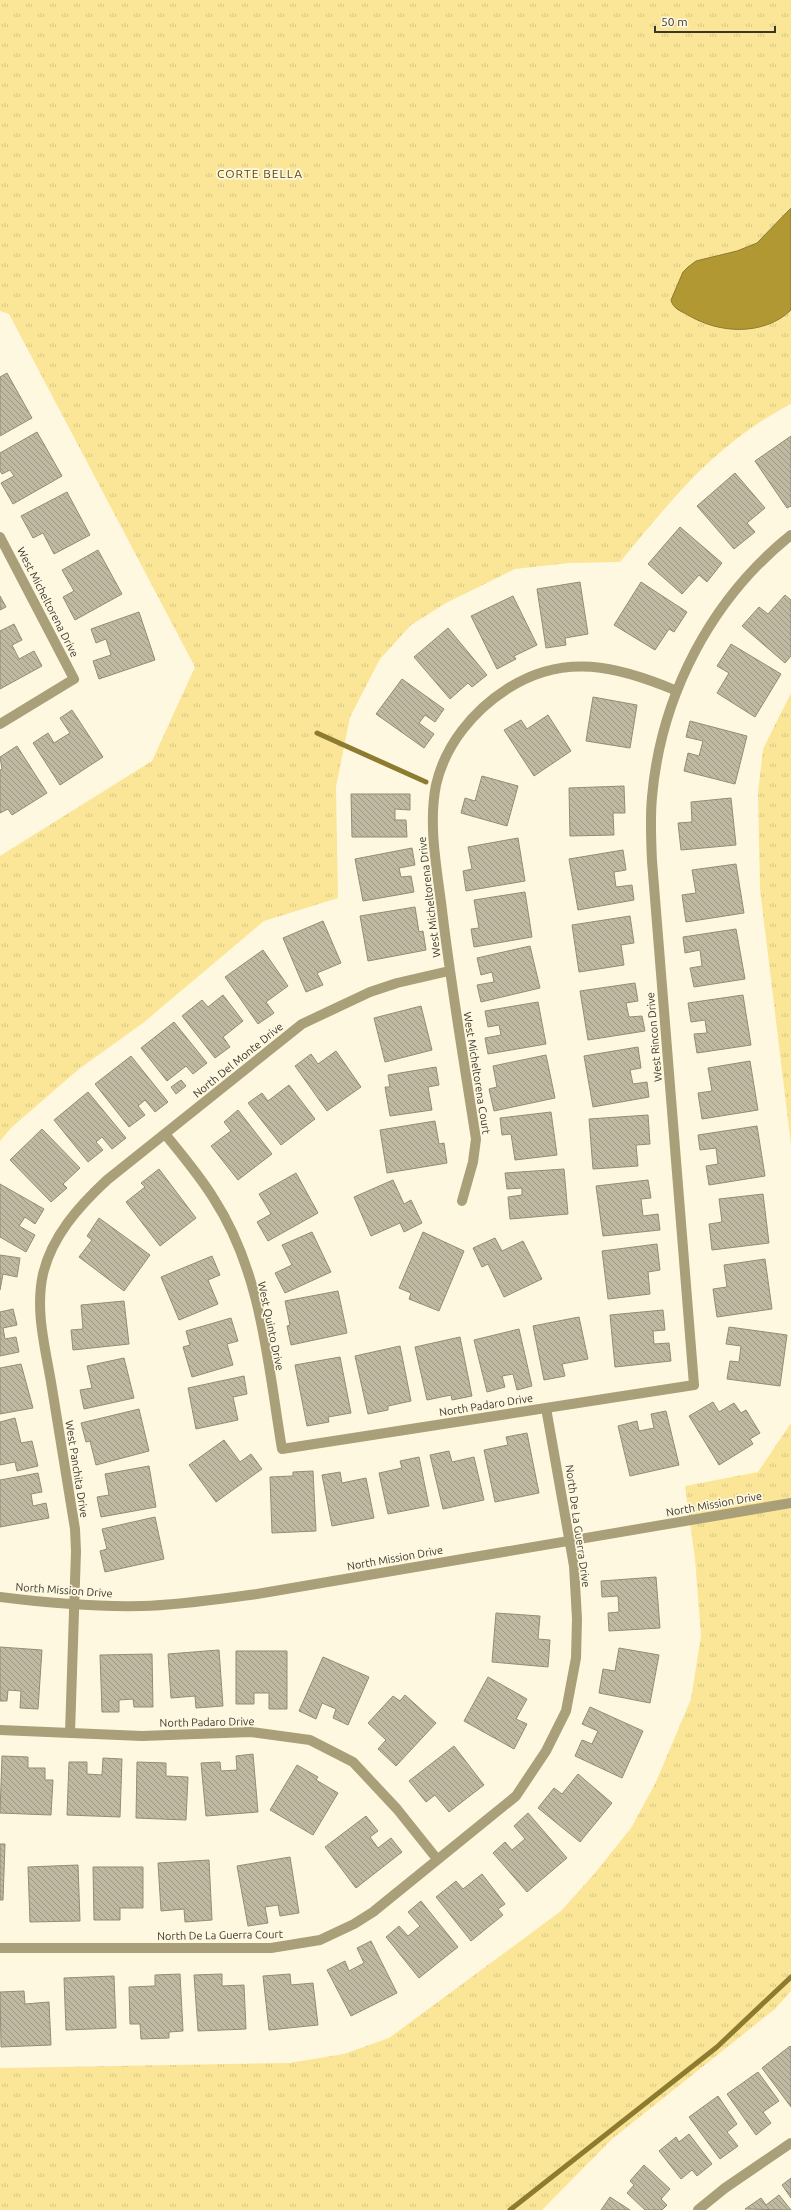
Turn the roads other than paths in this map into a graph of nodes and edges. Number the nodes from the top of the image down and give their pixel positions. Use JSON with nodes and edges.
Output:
{"nodes":[{"id":1,"x":791,"y":535,"type":"edge"},
{"id":2,"x":0,"y":537,"type":"edge"},
{"id":3,"x":676,"y":691,"type":"junction"},
{"id":4,"x":0,"y":724,"type":"edge"},
{"id":5,"x":449,"y":971,"type":"junction"},
{"id":6,"x":166,"y":1134,"type":"junction"},
{"id":7,"x":462,"y":1201,"type":"dead end"},
{"id":8,"x":71,"y":1218,"type":"joint"},
{"id":9,"x":694,"y":1385,"type":"joint"},
{"id":10,"x":546,"y":1408,"type":"junction"},
{"id":11,"x":282,"y":1449,"type":"joint"},
{"id":12,"x":791,"y":1503,"type":"edge"},
{"id":13,"x":570,"y":1541,"type":"junction"},
{"id":14,"x":0,"y":1597,"type":"edge"},
{"id":15,"x":76,"y":1606,"type":"junction"},
{"id":16,"x":0,"y":1730,"type":"edge"},
{"id":17,"x":70,"y":1733,"type":"junction"},
{"id":18,"x":437,"y":1859,"type":"junction"},
{"id":19,"x":0,"y":1948,"type":"edge"},
{"id":20,"x":791,"y":2144,"type":"edge"},
{"id":21,"x":698,"y":2210,"type":"edge"}],
"edges":[{"from":1,"to":3,"type":"street","name":"West Rincon Drive"},
{"from":2,"to":4,"type":"street","name":"West Micheltorena Drive"},
{"from":3,"to":5,"type":"street","name":"West Micheltorena Drive"},
{"from":3,"to":9,"type":"street","name":"West Rincon Drive"},
{"from":5,"to":6,"type":"street","name":"North Del Monte Drive"},
{"from":5,"to":7,"type":"street","name":"West Micheltorena Court"},
{"from":6,"to":8,"type":"street","name":"North Del Monte Drive"},
{"from":6,"to":11,"type":"street","name":"West Quinto Drive"},
{"from":8,"to":15,"type":"street","name":"West Panchita Drive"},
{"from":9,"to":10,"type":"street","name":"North Padaro Drive"},
{"from":10,"to":11,"type":"street","name":"North Padaro Drive"},
{"from":10,"to":13,"type":"street","name":"North De La Guerra Drive"},
{"from":12,"to":13,"type":"street","name":"North Mission Drive"},
{"from":13,"to":15,"type":"street","name":"North Mission Drive"},
{"from":13,"to":18,"type":"street","name":"North De La Guerra Drive"},
{"from":14,"to":15,"type":"street","name":"North Mission Drive"},
{"from":15,"to":17,"type":"street","name":"West Panchita Drive"},
{"from":16,"to":17,"type":"street","name":"North Padaro Drive"},
{"from":17,"to":18,"type":"street","name":"North Padaro Drive"},
{"from":18,"to":19,"type":"street","name":"North De La Guerra Court"},
{"from":20,"to":21,"type":"street"}]}
